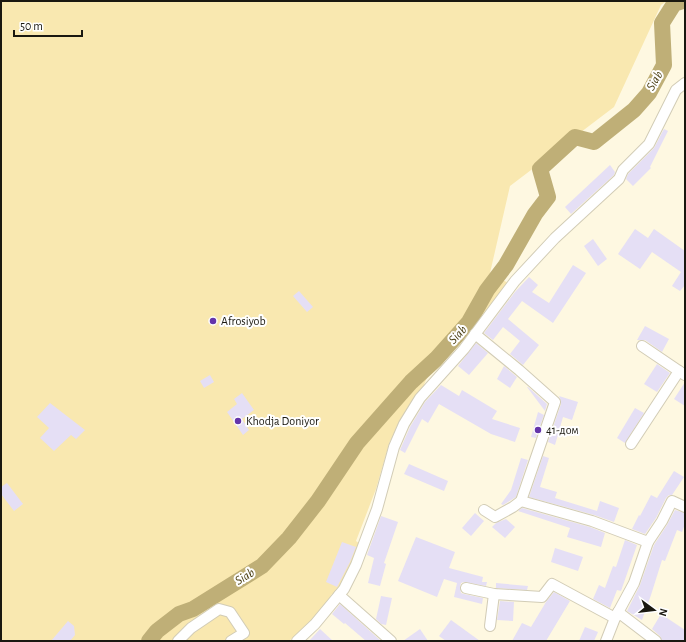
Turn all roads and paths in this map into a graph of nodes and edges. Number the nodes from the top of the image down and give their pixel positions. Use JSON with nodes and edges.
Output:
{"nodes":[{"id":1,"x":685,"y":83,"type":"edge"},
{"id":2,"x":475,"y":334,"type":"junction"},
{"id":3,"x":642,"y":346,"type":"dead end"},
{"id":4,"x":682,"y":373,"type":"edge"},
{"id":5,"x":631,"y":444,"type":"dead end"},
{"id":6,"x":521,"y":501,"type":"junction"},
{"id":7,"x":685,"y":506,"type":"edge"},
{"id":8,"x":484,"y":510,"type":"dead end"},
{"id":9,"x":648,"y":542,"type":"junction"},
{"id":10,"x":466,"y":588,"type":"dead end"},
{"id":11,"x":494,"y":594,"type":"junction"},
{"id":12,"x":339,"y":595,"type":"junction"},
{"id":13,"x":617,"y":615,"type":"junction"},
{"id":14,"x":490,"y":626,"type":"dead end"},
{"id":15,"x":178,"y":641,"type":"edge"},
{"id":16,"x":231,"y":641,"type":"edge"},
{"id":17,"x":297,"y":641,"type":"edge"},
{"id":18,"x":392,"y":641,"type":"edge"},
{"id":19,"x":606,"y":641,"type":"edge"},
{"id":20,"x":656,"y":641,"type":"edge"}],
"edges":[{"from":1,"to":2,"type":"street"},
{"from":2,"to":6,"type":"street"},
{"from":2,"to":12,"type":"street"},
{"from":3,"to":4,"type":"street"},
{"from":4,"to":5,"type":"street"},
{"from":6,"to":8,"type":"street"},
{"from":6,"to":9,"type":"street"},
{"from":7,"to":9,"type":"street"},
{"from":9,"to":13,"type":"street"},
{"from":10,"to":11,"type":"street"},
{"from":11,"to":13,"type":"street"},
{"from":11,"to":14,"type":"street"},
{"from":12,"to":17,"type":"street"},
{"from":12,"to":18,"type":"street"},
{"from":13,"to":19,"type":"street"},
{"from":13,"to":20,"type":"street"},
{"from":15,"to":16,"type":"street"}]}
